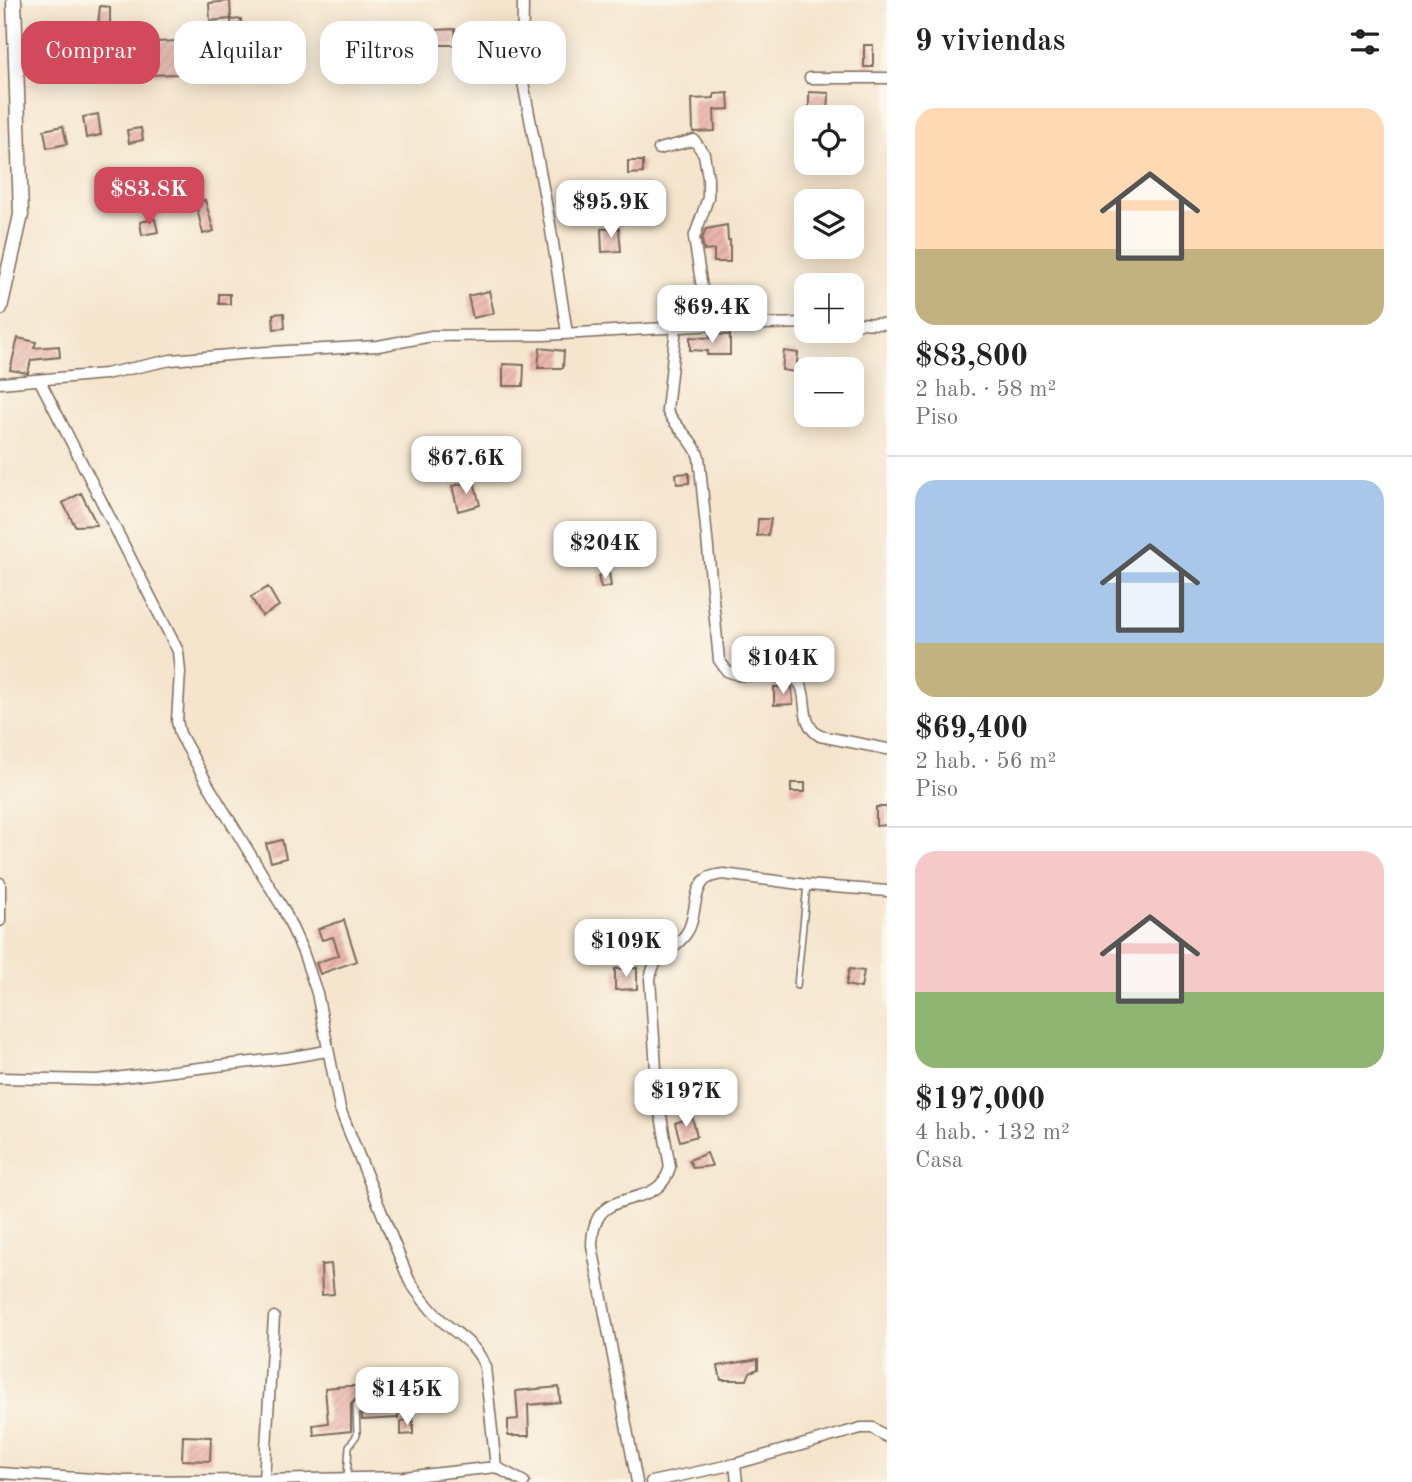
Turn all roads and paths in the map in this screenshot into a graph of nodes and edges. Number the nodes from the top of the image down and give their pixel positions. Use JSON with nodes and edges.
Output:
{"nodes":[{"id":1,"x":14,"y":0,"type":"edge"},
{"id":2,"x":523,"y":0,"type":"edge"},
{"id":3,"x":810,"y":78,"type":"dead end"},
{"id":4,"x":887,"y":78,"type":"edge"},
{"id":5,"x":659,"y":149,"type":"dead end"},
{"id":6,"x":6,"y":250,"type":"edge"},
{"id":7,"x":0,"y":307,"type":"edge"},
{"id":8,"x":794,"y":323,"type":"edge"},
{"id":9,"x":864,"y":323,"type":"edge"},
{"id":10,"x":887,"y":324,"type":"edge"},
{"id":11,"x":708,"y":325,"type":"junction"},
{"id":12,"x":676,"y":327,"type":"junction"},
{"id":13,"x":567,"y":333,"type":"junction"},
{"id":14,"x":40,"y":381,"type":"junction"},
{"id":15,"x":0,"y":383,"type":"edge"},
{"id":16,"x":887,"y":749,"type":"edge"},
{"id":17,"x":0,"y":883,"type":"edge"},
{"id":18,"x":807,"y":885,"type":"junction"},
{"id":19,"x":887,"y":891,"type":"edge"},
{"id":20,"x":0,"y":921,"type":"edge"},
{"id":21,"x":797,"y":986,"type":"dead end"},
{"id":22,"x":327,"y":1051,"type":"junction"},
{"id":23,"x":0,"y":1078,"type":"edge"},
{"id":24,"x":274,"y":1317,"type":"dead end"},
{"id":25,"x":356,"y":1405,"type":"dead end"},
{"id":26,"x":887,"y":1437,"type":"edge"},
{"id":27,"x":735,"y":1464,"type":"junction"},
{"id":28,"x":496,"y":1466,"type":"junction"},
{"id":29,"x":0,"y":1473,"type":"edge"},
{"id":30,"x":347,"y":1478,"type":"junction"},
{"id":31,"x":264,"y":1480,"type":"junction"},
{"id":32,"x":524,"y":1482,"type":"edge"},
{"id":33,"x":637,"y":1482,"type":"edge"},
{"id":34,"x":651,"y":1482,"type":"edge"},
{"id":35,"x":737,"y":1482,"type":"edge"}],
"edges":[{"from":1,"to":6,"type":"main road"},
{"from":2,"to":13,"type":"street"},
{"from":3,"to":4,"type":"street"},
{"from":5,"to":11,"type":"street"},
{"from":6,"to":7,"type":"main road"},
{"from":8,"to":11,"type":"street"},
{"from":9,"to":10,"type":"street"},
{"from":11,"to":12,"type":"street"},
{"from":12,"to":13,"type":"street"},
{"from":12,"to":16,"type":"street"},
{"from":13,"to":14,"type":"street"},
{"from":14,"to":15,"type":"street"},
{"from":14,"to":22,"type":"street"},
{"from":17,"to":20,"type":"street"},
{"from":18,"to":19,"type":"street"},
{"from":18,"to":21,"type":"lane"},
{"from":18,"to":33,"type":"street"},
{"from":22,"to":23,"type":"street"},
{"from":22,"to":28,"type":"street"},
{"from":24,"to":31,"type":"street"},
{"from":25,"to":30,"type":"lane"},
{"from":26,"to":27,"type":"street"},
{"from":27,"to":34,"type":"street"},
{"from":27,"to":35,"type":"street"},
{"from":28,"to":30,"type":"street"},
{"from":28,"to":32,"type":"street"},
{"from":29,"to":31,"type":"street"},
{"from":30,"to":31,"type":"street"}]}
